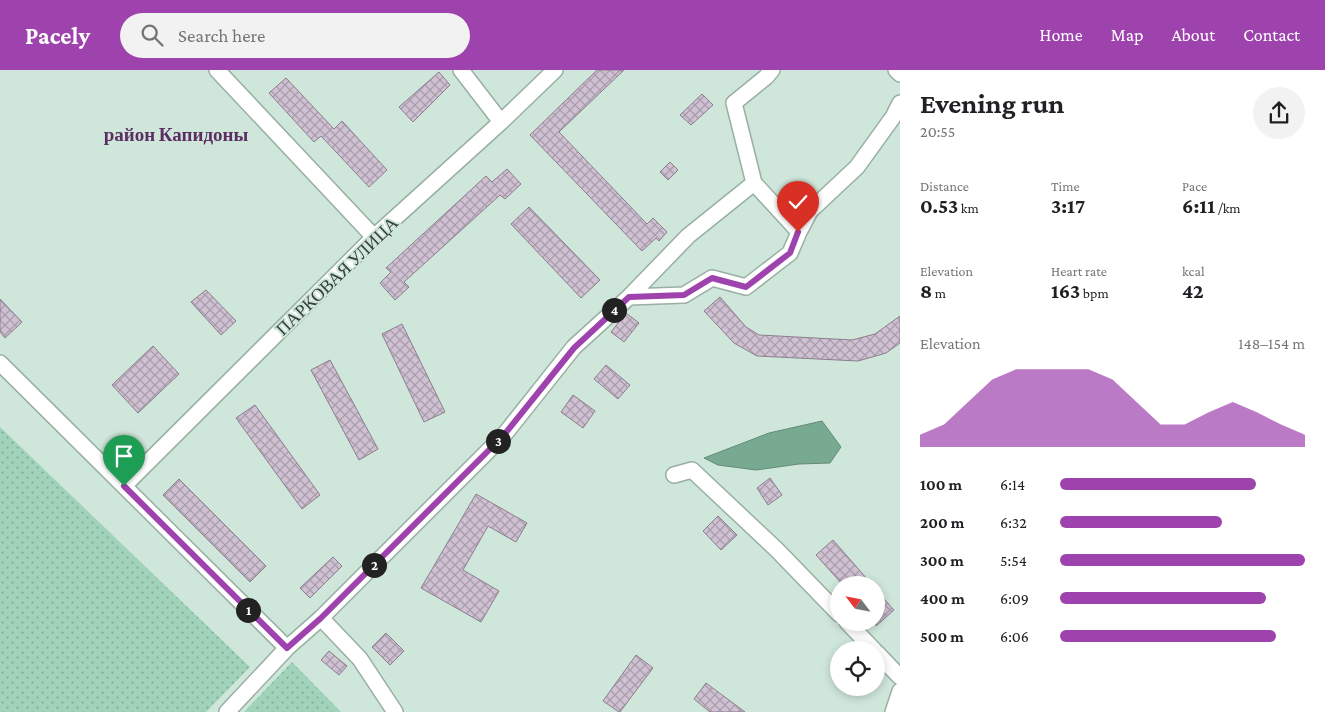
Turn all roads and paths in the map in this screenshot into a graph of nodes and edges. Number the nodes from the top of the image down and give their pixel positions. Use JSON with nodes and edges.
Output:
{"nodes":[{"id":1,"x":217,"y":70,"type":"edge"},
{"id":2,"x":461,"y":70,"type":"edge"},
{"id":3,"x":555,"y":70,"type":"edge"},
{"id":4,"x":772,"y":70,"type":"edge"},
{"id":5,"x":896,"y":70,"type":"edge"},
{"id":6,"x":900,"y":74,"type":"edge"},
{"id":7,"x":900,"y":103,"type":"edge"},
{"id":8,"x":502,"y":122,"type":"junction"},
{"id":9,"x":754,"y":183,"type":"junction"},
{"id":10,"x":798,"y":232,"type":"junction"},
{"id":11,"x":374,"y":237,"type":"junction"},
{"id":12,"x":629,"y":297,"type":"junction"},
{"id":13,"x":0,"y":363,"type":"edge"},
{"id":14,"x":674,"y":475,"type":"dead end"},
{"id":15,"x":124,"y":486,"type":"junction"},
{"id":16,"x":830,"y":605,"type":"edge"},
{"id":17,"x":321,"y":618,"type":"junction"},
{"id":18,"x":856,"y":631,"type":"edge"},
{"id":19,"x":865,"y":641,"type":"edge"},
{"id":20,"x":287,"y":648,"type":"junction"},
{"id":21,"x":885,"y":661,"type":"edge"},
{"id":22,"x":900,"y":677,"type":"edge"},
{"id":23,"x":900,"y":691,"type":"edge"},
{"id":24,"x":227,"y":712,"type":"edge"},
{"id":25,"x":395,"y":712,"type":"edge"},
{"id":26,"x":893,"y":712,"type":"edge"}],
"edges":[{"from":1,"to":11,"type":"street"},
{"from":2,"to":8,"type":"street"},
{"from":3,"to":8,"type":"street","name":"ПАРКОВАЯ УЛИЦА"},
{"from":4,"to":9,"type":"street"},
{"from":5,"to":6,"type":"street"},
{"from":7,"to":10,"type":"street"},
{"from":8,"to":11,"type":"street","name":"ПАРКОВАЯ УЛИЦА"},
{"from":9,"to":10,"type":"street"},
{"from":9,"to":12,"type":"street"},
{"from":10,"to":12,"type":"street"},
{"from":11,"to":15,"type":"street","name":"ПАРКОВАЯ УЛИЦА"},
{"from":12,"to":17,"type":"street"},
{"from":13,"to":15,"type":"street"},
{"from":14,"to":16,"type":"street"},
{"from":15,"to":20,"type":"street"},
{"from":17,"to":20,"type":"street"},
{"from":17,"to":25,"type":"street"},
{"from":18,"to":19,"type":"street"},
{"from":20,"to":24,"type":"street"},
{"from":21,"to":22,"type":"street"},
{"from":23,"to":26,"type":"street"}]}
